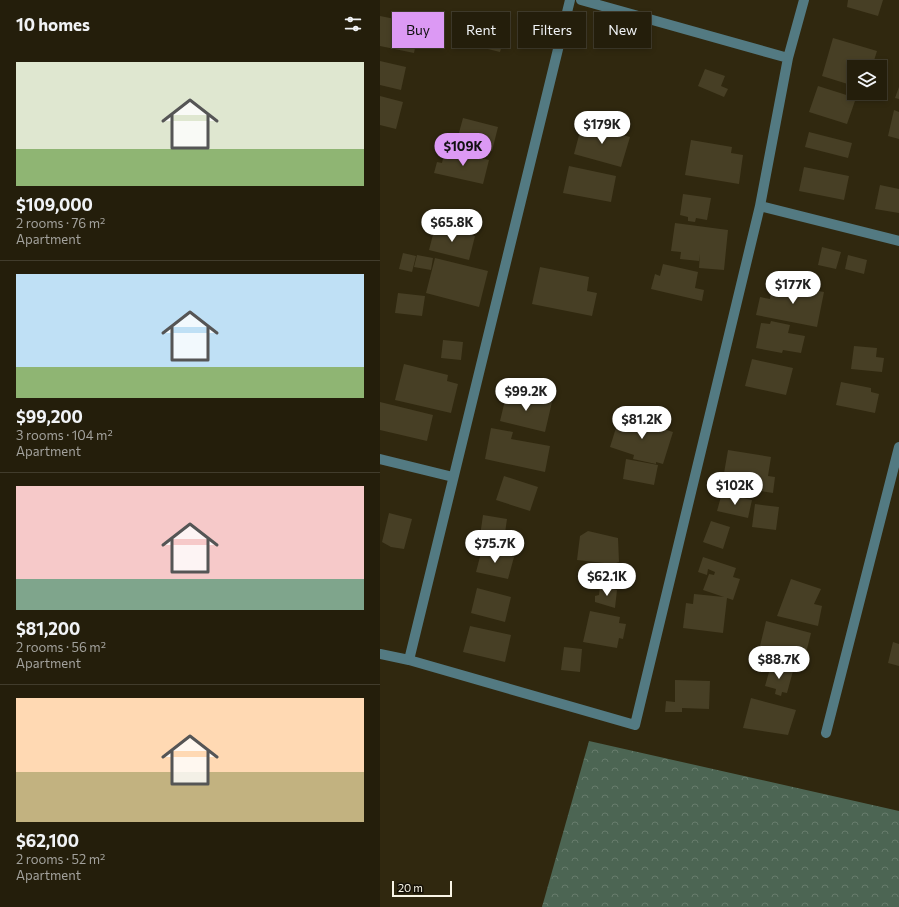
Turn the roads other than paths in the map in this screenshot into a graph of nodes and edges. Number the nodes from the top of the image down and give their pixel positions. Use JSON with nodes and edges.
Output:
{"nodes":[{"id":1,"x":570,"y":0,"type":"edge"},
{"id":2,"x":582,"y":0,"type":"edge"},
{"id":3,"x":804,"y":0,"type":"edge"},
{"id":4,"x":788,"y":58,"type":"junction"},
{"id":5,"x":760,"y":206,"type":"junction"},
{"id":6,"x":899,"y":241,"type":"edge"},
{"id":7,"x":899,"y":447,"type":"edge"},
{"id":8,"x":380,"y":459,"type":"edge"},
{"id":9,"x":454,"y":477,"type":"junction"},
{"id":10,"x":380,"y":654,"type":"edge"},
{"id":11,"x":409,"y":660,"type":"junction"},
{"id":12,"x":826,"y":733,"type":"dead end"}],
"edges":[{"from":1,"to":9,"type":"street"},
{"from":2,"to":4,"type":"street"},
{"from":3,"to":4,"type":"street"},
{"from":4,"to":5,"type":"street"},
{"from":5,"to":6,"type":"street"},
{"from":5,"to":11,"type":"street"},
{"from":7,"to":12,"type":"street"},
{"from":8,"to":9,"type":"street"},
{"from":9,"to":11,"type":"street"},
{"from":10,"to":11,"type":"street"}]}
